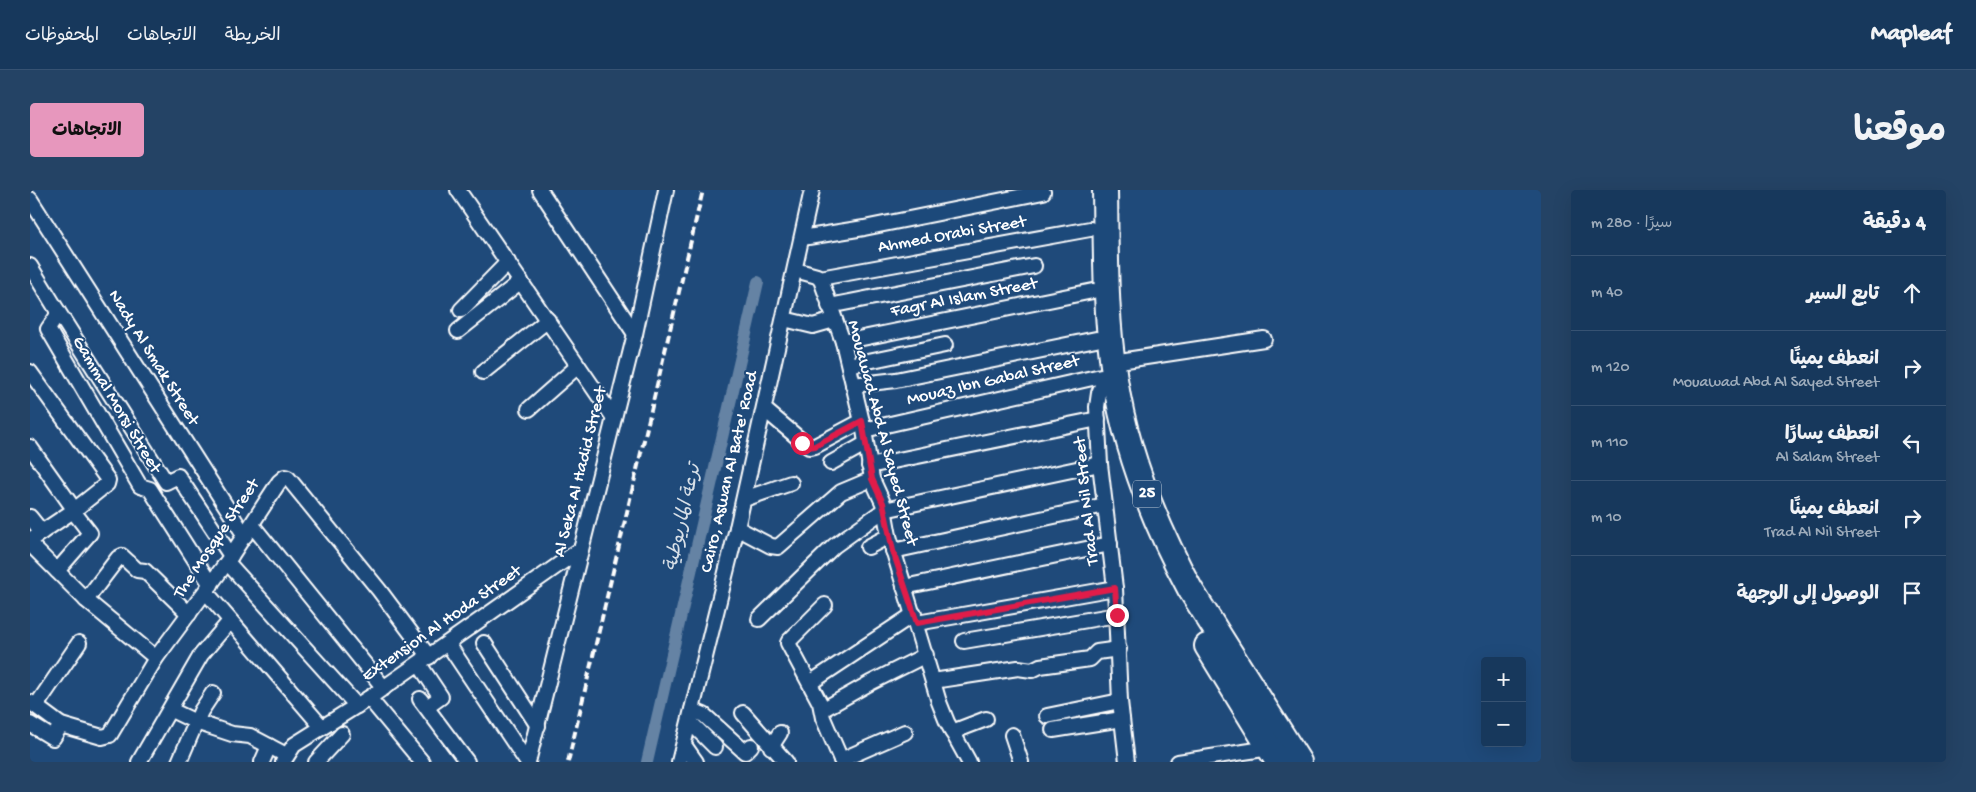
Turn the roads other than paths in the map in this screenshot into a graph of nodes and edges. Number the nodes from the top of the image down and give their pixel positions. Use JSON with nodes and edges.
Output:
{"nodes":[{"id":1,"x":458,"y":190,"type":"edge"},
{"id":2,"x":540,"y":190,"type":"edge"},
{"id":3,"x":666,"y":190,"type":"edge"},
{"id":4,"x":812,"y":190,"type":"edge"},
{"id":5,"x":1090,"y":190,"type":"edge"},
{"id":6,"x":1105,"y":190,"type":"edge"},
{"id":7,"x":1043,"y":192,"type":"dead end"},
{"id":8,"x":30,"y":199,"type":"edge"},
{"id":9,"x":1090,"y":228,"type":"junction"},
{"id":10,"x":802,"y":238,"type":"junction"},
{"id":11,"x":508,"y":262,"type":"junction"},
{"id":12,"x":30,"y":266,"type":"edge"},
{"id":13,"x":1034,"y":266,"type":"dead end"},
{"id":14,"x":794,"y":270,"type":"junction"},
{"id":15,"x":820,"y":278,"type":"junction"},
{"id":16,"x":522,"y":281,"type":"junction"},
{"id":17,"x":1093,"y":291,"type":"junction"},
{"id":18,"x":830,"y":306,"type":"junction"},
{"id":19,"x":58,"y":310,"type":"junction"},
{"id":20,"x":461,"y":310,"type":"dead end"},
{"id":21,"x":784,"y":319,"type":"junction"},
{"id":22,"x":548,"y":320,"type":"junction"},
{"id":23,"x":834,"y":320,"type":"junction"},
{"id":24,"x":458,"y":331,"type":"dead end"},
{"id":25,"x":635,"y":334,"type":"junction"},
{"id":26,"x":1096,"y":339,"type":"junction"},
{"id":27,"x":1264,"y":339,"type":"dead end"},
{"id":28,"x":843,"y":342,"type":"junction"},
{"id":29,"x":945,"y":345,"type":"dead end"},
{"id":30,"x":849,"y":365,"type":"junction"},
{"id":31,"x":578,"y":366,"type":"junction"},
{"id":32,"x":30,"y":372,"type":"edge"},
{"id":33,"x":483,"y":372,"type":"dead end"},
{"id":34,"x":1105,"y":374,"type":"junction"},
{"id":35,"x":853,"y":385,"type":"junction"},
{"id":36,"x":529,"y":409,"type":"dead end"},
{"id":37,"x":764,"y":409,"type":"junction"},
{"id":38,"x":614,"y":418,"type":"junction"},
{"id":39,"x":1098,"y":419,"type":"junction"},
{"id":40,"x":864,"y":432,"type":"junction"},
{"id":41,"x":30,"y":447,"type":"edge"},
{"id":42,"x":831,"y":463,"type":"dead end"},
{"id":43,"x":1100,"y":464,"type":"junction"},
{"id":44,"x":870,"y":473,"type":"junction"},
{"id":45,"x":791,"y":482,"type":"dead end"},
{"id":46,"x":744,"y":499,"type":"junction"},
{"id":47,"x":1105,"y":505,"type":"junction"},
{"id":48,"x":74,"y":510,"type":"junction"},
{"id":49,"x":884,"y":510,"type":"junction"},
{"id":50,"x":30,"y":517,"type":"edge"},
{"id":51,"x":737,"y":528,"type":"junction"},
{"id":52,"x":248,"y":531,"type":"junction"},
{"id":53,"x":42,"y":532,"type":"junction"},
{"id":54,"x":889,"y":536,"type":"junction"},
{"id":55,"x":30,"y":540,"type":"edge"},
{"id":56,"x":30,"y":544,"type":"edge"},
{"id":57,"x":1110,"y":544,"type":"junction"},
{"id":58,"x":868,"y":547,"type":"dead end"},
{"id":59,"x":581,"y":549,"type":"junction"},
{"id":60,"x":893,"y":551,"type":"junction"},
{"id":61,"x":229,"y":559,"type":"junction"},
{"id":62,"x":57,"y":571,"type":"junction"},
{"id":63,"x":904,"y":587,"type":"junction"},
{"id":64,"x":1115,"y":588,"type":"junction"},
{"id":65,"x":208,"y":589,"type":"junction"},
{"id":66,"x":86,"y":600,"type":"junction"},
{"id":67,"x":825,"y":605,"type":"dead end"},
{"id":68,"x":189,"y":614,"type":"junction"},
{"id":69,"x":1117,"y":615,"type":"junction"},
{"id":70,"x":915,"y":618,"type":"junction"},
{"id":71,"x":759,"y":619,"type":"dead end"},
{"id":72,"x":230,"y":621,"type":"junction"},
{"id":73,"x":964,"y":641,"type":"dead end"},
{"id":74,"x":79,"y":643,"type":"dead end"},
{"id":75,"x":484,"y":643,"type":"dead end"},
{"id":76,"x":448,"y":644,"type":"junction"},
{"id":77,"x":1119,"y":649,"type":"junction"},
{"id":78,"x":926,"y":655,"type":"junction"},
{"id":79,"x":156,"y":658,"type":"junction"},
{"id":80,"x":424,"y":661,"type":"junction"},
{"id":81,"x":933,"y":681,"type":"junction"},
{"id":82,"x":810,"y":683,"type":"junction"},
{"id":83,"x":384,"y":688,"type":"junction"},
{"id":84,"x":213,"y":693,"type":"dead end"},
{"id":85,"x":369,"y":698,"type":"junction"},
{"id":86,"x":1120,"y":701,"type":"junction"},
{"id":87,"x":33,"y":704,"type":"edge"},
{"id":88,"x":357,"y":706,"type":"junction"},
{"id":89,"x":171,"y":710,"type":"junction"},
{"id":90,"x":822,"y":710,"type":"junction"},
{"id":91,"x":743,"y":713,"type":"dead end"},
{"id":92,"x":691,"y":716,"type":"junction"},
{"id":93,"x":1047,"y":716,"type":"dead end"},
{"id":94,"x":986,"y":719,"type":"dead end"},
{"id":95,"x":1122,"y":719,"type":"junction"},
{"id":96,"x":196,"y":722,"type":"junction"},
{"id":97,"x":30,"y":724,"type":"edge"},
{"id":98,"x":60,"y":725,"type":"junction"},
{"id":99,"x":538,"y":726,"type":"junction"},
{"id":100,"x":322,"y":727,"type":"junction"},
{"id":101,"x":1053,"y":730,"type":"dead end"},
{"id":102,"x":905,"y":732,"type":"dead end"},
{"id":103,"x":952,"y":732,"type":"junction"},
{"id":104,"x":780,"y":733,"type":"dead end"},
{"id":105,"x":342,"y":734,"type":"dead end"},
{"id":106,"x":1012,"y":736,"type":"dead end"},
{"id":107,"x":684,"y":745,"type":"junction"},
{"id":108,"x":270,"y":746,"type":"junction"},
{"id":109,"x":751,"y":746,"type":"dead end"},
{"id":110,"x":715,"y":747,"type":"dead end"},
{"id":111,"x":771,"y":747,"type":"junction"},
{"id":112,"x":1274,"y":755,"type":"edge"},
{"id":113,"x":285,"y":758,"type":"edge"},
{"id":114,"x":842,"y":761,"type":"edge"},
{"id":115,"x":139,"y":762,"type":"edge"},
{"id":116,"x":179,"y":762,"type":"edge"},
{"id":117,"x":262,"y":762,"type":"edge"},
{"id":118,"x":316,"y":762,"type":"edge"},
{"id":119,"x":422,"y":762,"type":"edge"},
{"id":120,"x":467,"y":762,"type":"edge"},
{"id":121,"x":527,"y":762,"type":"edge"},
{"id":122,"x":680,"y":762,"type":"edge"},
{"id":123,"x":696,"y":762,"type":"edge"},
{"id":124,"x":786,"y":762,"type":"edge"},
{"id":125,"x":969,"y":762,"type":"edge"},
{"id":126,"x":1021,"y":762,"type":"edge"},
{"id":127,"x":1127,"y":762,"type":"edge"},
{"id":128,"x":1178,"y":762,"type":"edge"},
{"id":129,"x":1299,"y":762,"type":"edge"}],
"edges":[{"from":1,"to":11,"type":"street"},
{"from":2,"to":25,"type":"street"},
{"from":3,"to":25,"type":"street","name":"Al Seka Al Hadid Street"},
{"from":4,"to":10,"type":"street","name":"Cairo, Aswan Al Bate' Road"},
{"from":5,"to":9,"type":"highway","number":"25"},
{"from":6,"to":34,"type":"highway","number":"25"},
{"from":7,"to":10,"type":"street"},
{"from":8,"to":52,"type":"street","name":"Nady Al Smak Street"},
{"from":9,"to":15,"type":"street","name":"Ahmed Orabi Street"},
{"from":9,"to":17,"type":"highway","number":"25"},
{"from":10,"to":14,"type":"street","name":"Cairo, Aswan Al Bate' Road"},
{"from":11,"to":16,"type":"street"},
{"from":11,"to":20,"type":"street"},
{"from":12,"to":19,"type":"street"},
{"from":13,"to":18,"type":"street"},
{"from":14,"to":15,"type":"street"},
{"from":14,"to":21,"type":"street","name":"Cairo, Aswan Al Bate' Road"},
{"from":15,"to":18,"type":"street","name":"Mouawad Abd Al Sayed Street"},
{"from":16,"to":22,"type":"street"},
{"from":16,"to":24,"type":"street"},
{"from":17,"to":26,"type":"highway","number":"25"},
{"from":17,"to":28,"type":"street","name":"Fagr Al Islam Street"},
{"from":18,"to":23,"type":"street","name":"Mouawad Abd Al Sayed Street"},
{"from":19,"to":61,"type":"street"},
{"from":19,"to":65,"type":"street","name":"Gammal Morsi Street"},
{"from":21,"to":23,"type":"street"},
{"from":21,"to":37,"type":"street","name":"Cairo, Aswan Al Bate' Road"},
{"from":22,"to":31,"type":"street"},
{"from":22,"to":33,"type":"street"},
{"from":23,"to":28,"type":"street","name":"Mouawad Abd Al Sayed Street"},
{"from":25,"to":38,"type":"street","name":"Al Seka Al Hadid Street"},
{"from":26,"to":34,"type":"highway","number":"25"},
{"from":26,"to":35,"type":"street"},
{"from":27,"to":34,"type":"street","name":"Mouaz Ibn Gabal Street"},
{"from":28,"to":30,"type":"street","name":"Mouawad Abd Al Sayed Street"},
{"from":29,"to":30,"type":"street"},
{"from":30,"to":35,"type":"street","name":"Mouawad Abd Al Sayed Street"},
{"from":31,"to":36,"type":"street"},
{"from":31,"to":38,"type":"street"},
{"from":32,"to":48,"type":"street"},
{"from":34,"to":39,"type":"street","name":"Trad Al Nil Street"},
{"from":34,"to":40,"type":"street","name":"Mouaz Ibn Gabal Street"},
{"from":34,"to":112,"type":"highway","number":"25"},
{"from":34,"to":129,"type":"highway","number":"25"},
{"from":35,"to":40,"type":"street","name":"Mouawad Abd Al Sayed Street"},
{"from":37,"to":40,"type":"street"},
{"from":37,"to":46,"type":"street","name":"Cairo, Aswan Al Bate' Road"},
{"from":38,"to":59,"type":"street","name":"Al Seka Al Hadid Street"},
{"from":39,"to":43,"type":"street","name":"Trad Al Nil Street"},
{"from":39,"to":44,"type":"street"},
{"from":40,"to":42,"type":"street"},
{"from":40,"to":44,"type":"street","name":"Mouawad Abd Al Sayed Street"},
{"from":41,"to":48,"type":"street"},
{"from":43,"to":47,"type":"street","name":"Trad Al Nil Street"},
{"from":43,"to":49,"type":"street"},
{"from":44,"to":49,"type":"street","name":"Mouawad Abd Al Sayed Street"},
{"from":44,"to":51,"type":"street"},
{"from":45,"to":46,"type":"street"},
{"from":46,"to":51,"type":"street","name":"Cairo, Aswan Al Bate' Road"},
{"from":47,"to":57,"type":"street","name":"Trad Al Nil Street"},
{"from":47,"to":60,"type":"street"},
{"from":48,"to":53,"type":"street"},
{"from":48,"to":62,"type":"street"},
{"from":49,"to":54,"type":"street","name":"Mouawad Abd Al Sayed Street"},
{"from":49,"to":71,"type":"street"},
{"from":50,"to":53,"type":"street"},
{"from":51,"to":92,"type":"street","name":"Cairo, Aswan Al Bate' Road"},
{"from":52,"to":61,"type":"street","name":"The Mosque Street"},
{"from":52,"to":80,"type":"street","name":"The Mosque Street"},
{"from":52,"to":83,"type":"street","name":"Nady Al Smak Street"},
{"from":53,"to":55,"type":"street"},
{"from":54,"to":58,"type":"street"},
{"from":54,"to":60,"type":"street","name":"Mouawad Abd Al Sayed Street"},
{"from":56,"to":62,"type":"street"},
{"from":57,"to":63,"type":"street"},
{"from":57,"to":64,"type":"street","name":"Trad Al Nil Street"},
{"from":59,"to":76,"type":"street","name":"Extension Al Hoda Street"},
{"from":59,"to":99,"type":"street","name":"Al Seka Al Hadid Street"},
{"from":60,"to":63,"type":"street","name":"Mouawad Abd Al Sayed Street"},
{"from":61,"to":65,"type":"street","name":"The Mosque Street"},
{"from":61,"to":88,"type":"street"},
{"from":62,"to":66,"type":"street"},
{"from":63,"to":70,"type":"street","name":"Mouawad Abd Al Sayed Street"},
{"from":64,"to":69,"type":"street","name":"Trad Al Nil Street"},
{"from":64,"to":70,"type":"street"},
{"from":65,"to":68,"type":"street","name":"The Mosque Street"},
{"from":65,"to":72,"type":"street"},
{"from":66,"to":68,"type":"street"},
{"from":66,"to":79,"type":"street"},
{"from":67,"to":82,"type":"street"},
{"from":68,"to":79,"type":"street","name":"The Mosque Street"},
{"from":69,"to":73,"type":"street"},
{"from":69,"to":77,"type":"street","name":"Trad Al Nil Street"},
{"from":70,"to":78,"type":"street","name":"Mouawad Abd Al Sayed Street"},
{"from":70,"to":82,"type":"street"},
{"from":72,"to":89,"type":"street"},
{"from":72,"to":100,"type":"street"},
{"from":74,"to":87,"type":"street"},
{"from":75,"to":99,"type":"street"},
{"from":76,"to":80,"type":"street","name":"Extension Al Hoda Street"},
{"from":76,"to":121,"type":"street"},
{"from":77,"to":81,"type":"street"},
{"from":77,"to":86,"type":"street","name":"Trad Al Nil Street"},
{"from":78,"to":81,"type":"street","name":"Mouawad Abd Al Sayed Street"},
{"from":78,"to":90,"type":"street"},
{"from":79,"to":98,"type":"street","name":"The Mosque Street"},
{"from":80,"to":83,"type":"street","name":"Extension Al Hoda Street"},
{"from":80,"to":120,"type":"street"},
{"from":81,"to":103,"type":"street","name":"Mouawad Abd Al Sayed Street"},
{"from":82,"to":90,"type":"street"},
{"from":83,"to":85,"type":"street","name":"Extension Al Hoda Street"},
{"from":84,"to":96,"type":"street"},
{"from":85,"to":88,"type":"street","name":"Extension Al Hoda Street"},
{"from":85,"to":119,"type":"street"},
{"from":86,"to":93,"type":"street"},
{"from":86,"to":95,"type":"street","name":"Trad Al Nil Street"},
{"from":87,"to":98,"type":"street"},
{"from":88,"to":100,"type":"street","name":"Extension Al Hoda Street"},
{"from":89,"to":96,"type":"street"},
{"from":89,"to":115,"type":"street"},
{"from":90,"to":114,"type":"street"},
{"from":91,"to":111,"type":"street"},
{"from":92,"to":107,"type":"street","name":"Cairo, Aswan Al Bate' Road"},
{"from":92,"to":109,"type":"street"},
{"from":92,"to":110,"type":"street"},
{"from":94,"to":103,"type":"street"},
{"from":95,"to":101,"type":"street"},
{"from":95,"to":127,"type":"street","name":"Trad Al Nil Street"},
{"from":96,"to":108,"type":"street"},
{"from":96,"to":116,"type":"street"},
{"from":97,"to":98,"type":"street"},
{"from":99,"to":121,"type":"street","name":"Al Seka Al Hadid Street"},
{"from":100,"to":113,"type":"street","name":"Extension Al Hoda Street"},
{"from":102,"to":114,"type":"street"},
{"from":103,"to":125,"type":"street","name":"Mouawad Abd Al Sayed Street"},
{"from":104,"to":111,"type":"street"},
{"from":105,"to":118,"type":"street"},
{"from":106,"to":126,"type":"street"},
{"from":107,"to":122,"type":"street","name":"Cairo, Aswan Al Bate' Road"},
{"from":107,"to":123,"type":"street"},
{"from":108,"to":113,"type":"street"},
{"from":108,"to":117,"type":"street"},
{"from":111,"to":124,"type":"street"},
{"from":112,"to":128,"type":"street"}]}
